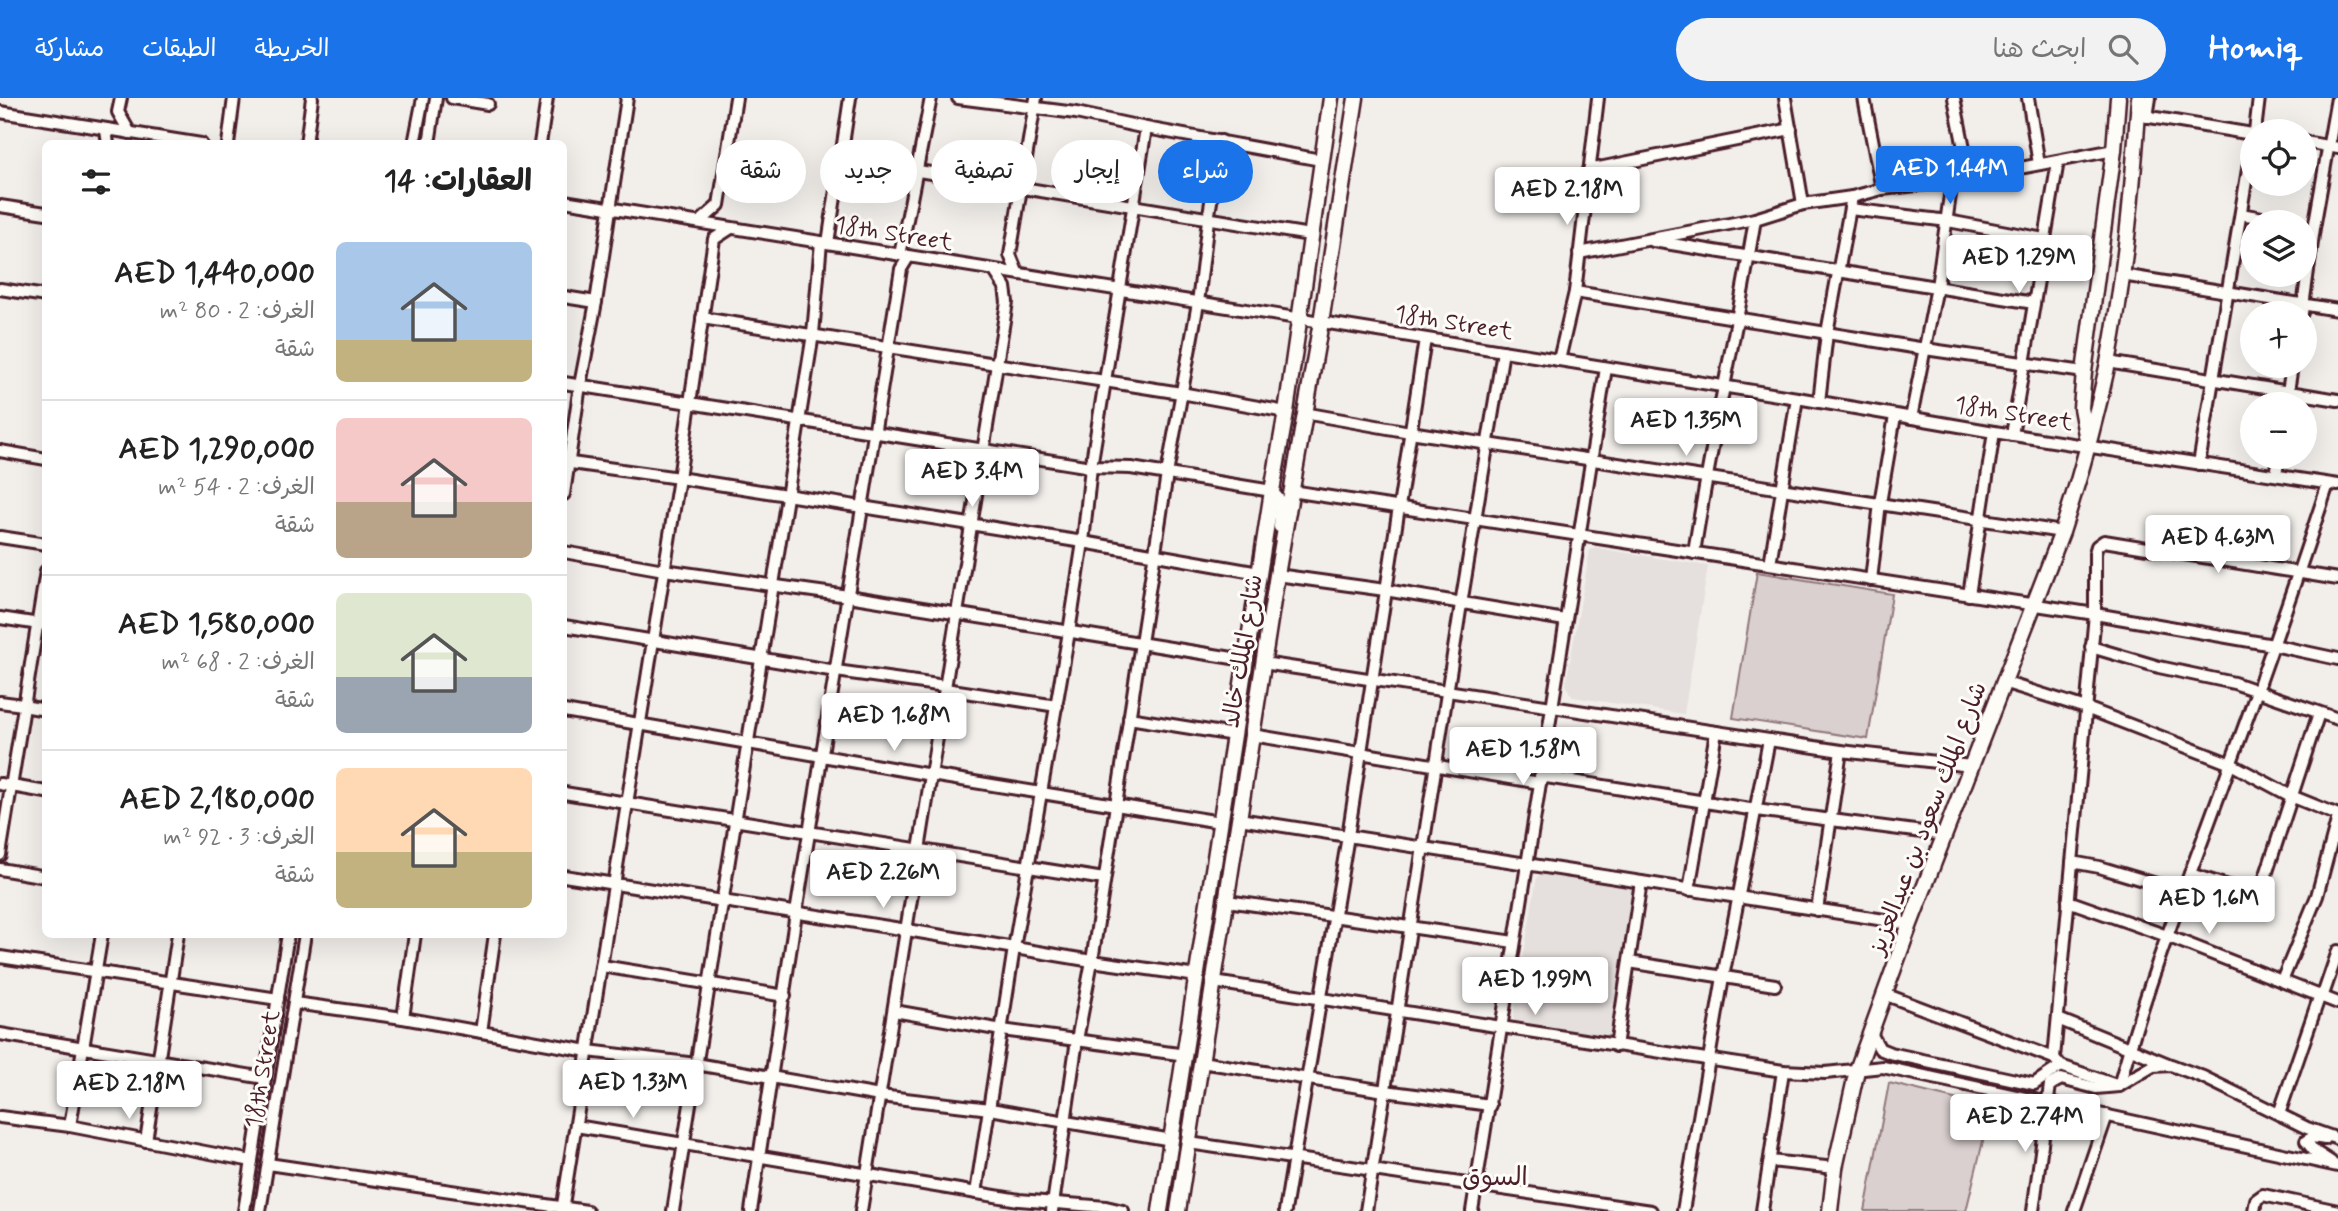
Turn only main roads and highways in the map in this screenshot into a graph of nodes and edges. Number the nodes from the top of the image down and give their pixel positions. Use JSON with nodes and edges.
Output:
{"nodes":[{"id":1,"x":1331,"y":98,"type":"edge"},
{"id":2,"x":1356,"y":98,"type":"edge"},
{"id":3,"x":2118,"y":98,"type":"edge"},
{"id":4,"x":2139,"y":98,"type":"edge"},
{"id":5,"x":2088,"y":446,"type":"junction"},
{"id":6,"x":1160,"y":1211,"type":"edge"},
{"id":7,"x":1178,"y":1211,"type":"edge"},
{"id":8,"x":1829,"y":1211,"type":"edge"}],
"edges":[{"from":1,"to":6,"type":"main road","name":"شارع الملك خالد"},
{"from":2,"to":7,"type":"main road","name":"شارع الملك خالد"},
{"from":3,"to":5,"type":"main road","name":"شارع الملك سعود بن عبدالعزيز"},
{"from":4,"to":5,"type":"main road","name":"شارع الملك سعود بن عبدالعزيز"},
{"from":5,"to":8,"type":"main road","name":"شارع الملك سعود بن عبدالعزيز"}]}
